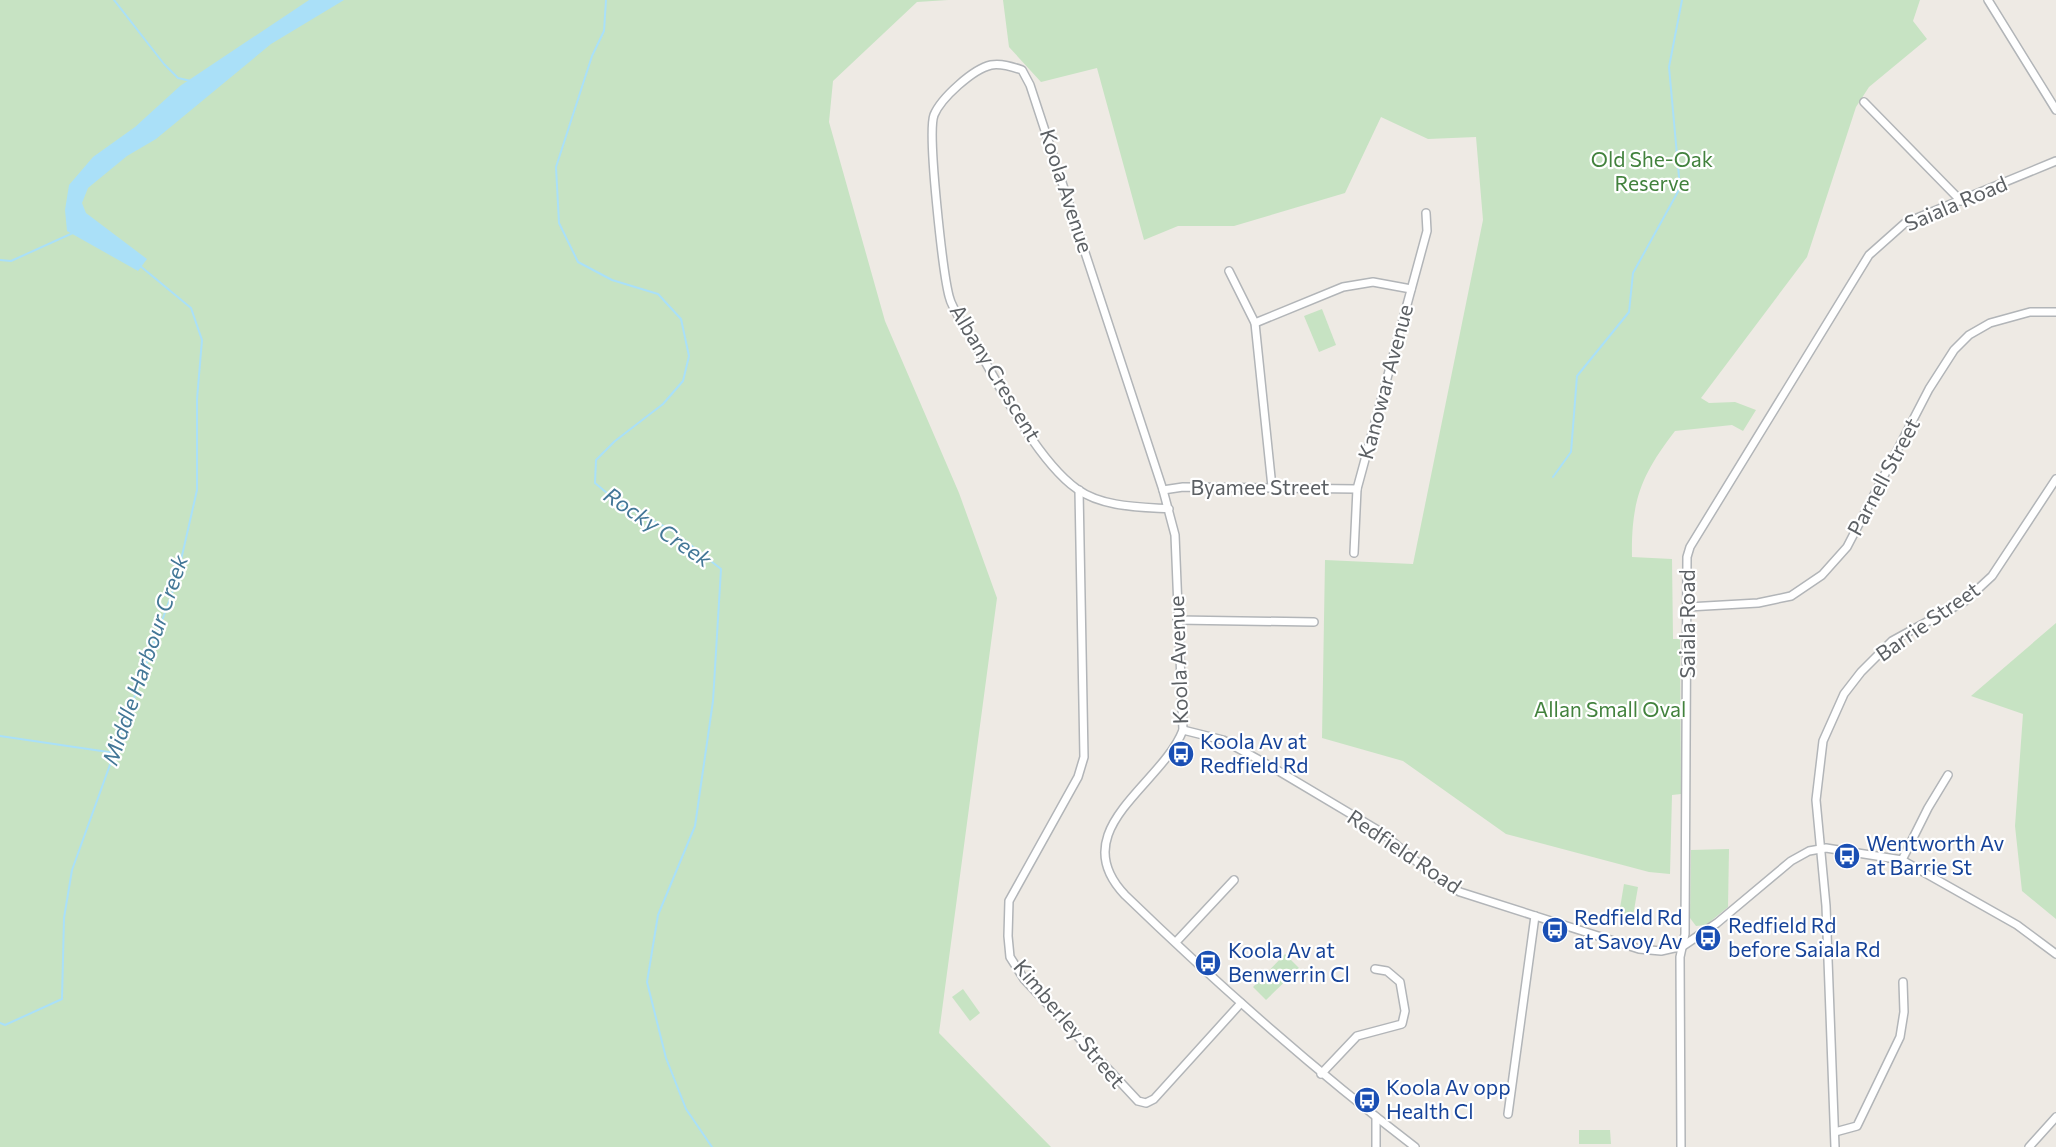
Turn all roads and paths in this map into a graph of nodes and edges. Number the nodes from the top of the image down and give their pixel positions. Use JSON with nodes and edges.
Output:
{"nodes":[{"id":1,"x":1988,"y":0,"type":"edge"},
{"id":2,"x":1022,"y":70,"type":"joint"},
{"id":3,"x":1864,"y":102,"type":"dead end"},
{"id":4,"x":2056,"y":110,"type":"edge"},
{"id":5,"x":2056,"y":161,"type":"edge"},
{"id":6,"x":1961,"y":201,"type":"junction"},
{"id":7,"x":1426,"y":213,"type":"dead end"},
{"id":8,"x":1229,"y":272,"type":"dead end"},
{"id":9,"x":1411,"y":289,"type":"junction"},
{"id":10,"x":2056,"y":312,"type":"edge"},
{"id":11,"x":1255,"y":323,"type":"junction"},
{"id":12,"x":2056,"y":479,"type":"edge"},
{"id":13,"x":1272,"y":487,"type":"junction"},
{"id":14,"x":1357,"y":489,"type":"junction"},
{"id":15,"x":1079,"y":490,"type":"junction"},
{"id":16,"x":1163,"y":490,"type":"junction"},
{"id":17,"x":1169,"y":509,"type":"junction"},
{"id":18,"x":1354,"y":553,"type":"dead end"},
{"id":19,"x":1688,"y":607,"type":"junction"},
{"id":20,"x":1178,"y":620,"type":"junction"},
{"id":21,"x":1314,"y":622,"type":"dead end"},
{"id":22,"x":1183,"y":730,"type":"junction"},
{"id":23,"x":1948,"y":775,"type":"dead end"},
{"id":24,"x":1820,"y":849,"type":"junction"},
{"id":25,"x":1902,"y":860,"type":"junction"},
{"id":26,"x":1234,"y":880,"type":"dead end"},
{"id":27,"x":1535,"y":916,"type":"junction"},
{"id":28,"x":1176,"y":942,"type":"junction"},
{"id":29,"x":1683,"y":946,"type":"junction"},
{"id":30,"x":2056,"y":954,"type":"edge"},
{"id":31,"x":1375,"y":969,"type":"dead end"},
{"id":32,"x":1903,"y":982,"type":"dead end"},
{"id":33,"x":1241,"y":1002,"type":"junction"},
{"id":34,"x":1321,"y":1074,"type":"junction"},
{"id":35,"x":1508,"y":1114,"type":"dead end"},
{"id":36,"x":2056,"y":1117,"type":"edge"},
{"id":37,"x":1376,"y":1118,"type":"junction"},
{"id":38,"x":1834,"y":1132,"type":"junction"},
{"id":39,"x":1376,"y":1147,"type":"edge"},
{"id":40,"x":1415,"y":1147,"type":"edge"},
{"id":41,"x":1680,"y":1147,"type":"edge"},
{"id":42,"x":1835,"y":1147,"type":"edge"},
{"id":43,"x":2030,"y":1147,"type":"edge"}],
"edges":[{"from":1,"to":4,"type":"street"},
{"from":2,"to":15,"type":"street","name":"Albany Crescent"},
{"from":2,"to":16,"type":"street","name":"Koola Avenue"},
{"from":3,"to":6,"type":"street"},
{"from":5,"to":6,"type":"street","name":"Saiala Road"},
{"from":6,"to":19,"type":"street","name":"Saiala Road"},
{"from":7,"to":9,"type":"street","name":"Kanowar Avenue"},
{"from":8,"to":11,"type":"street"},
{"from":9,"to":11,"type":"street"},
{"from":9,"to":14,"type":"street","name":"Kanowar Avenue"},
{"from":10,"to":19,"type":"street","name":"Parnell Street"},
{"from":11,"to":13,"type":"street"},
{"from":12,"to":24,"type":"street","name":"Barrie Street"},
{"from":13,"to":14,"type":"street","name":"Byamee Street"},
{"from":13,"to":16,"type":"street","name":"Byamee Street"},
{"from":14,"to":18,"type":"street","name":"Kanowar Avenue"},
{"from":15,"to":17,"type":"street","name":"Albany Crescent"},
{"from":15,"to":33,"type":"street","name":"Kimberley Street"},
{"from":16,"to":17,"type":"street","name":"Koola Avenue"},
{"from":17,"to":20,"type":"street","name":"Koola Avenue"},
{"from":19,"to":29,"type":"street","name":"Saiala Road"},
{"from":20,"to":21,"type":"street"},
{"from":20,"to":22,"type":"street","name":"Koola Avenue"},
{"from":22,"to":27,"type":"street","name":"Redfield Road"},
{"from":22,"to":28,"type":"street","name":"Koola Avenue"},
{"from":23,"to":25,"type":"street"},
{"from":24,"to":25,"type":"street"},
{"from":24,"to":29,"type":"street","name":"Redfield Road"},
{"from":24,"to":38,"type":"street","name":"Barrie Street"},
{"from":25,"to":30,"type":"street"},
{"from":26,"to":28,"type":"street"},
{"from":27,"to":29,"type":"street","name":"Redfield Road"},
{"from":27,"to":35,"type":"street"},
{"from":28,"to":33,"type":"street","name":"Koola Avenue"},
{"from":29,"to":41,"type":"street","name":"Saiala Road"},
{"from":31,"to":34,"type":"street"},
{"from":32,"to":38,"type":"street"},
{"from":33,"to":34,"type":"street","name":"Koola Avenue"},
{"from":34,"to":37,"type":"street","name":"Koola Avenue"},
{"from":36,"to":43,"type":"street"},
{"from":37,"to":39,"type":"street"},
{"from":37,"to":40,"type":"street","name":"Koola Avenue"},
{"from":38,"to":42,"type":"street","name":"Barrie Street"}]}
